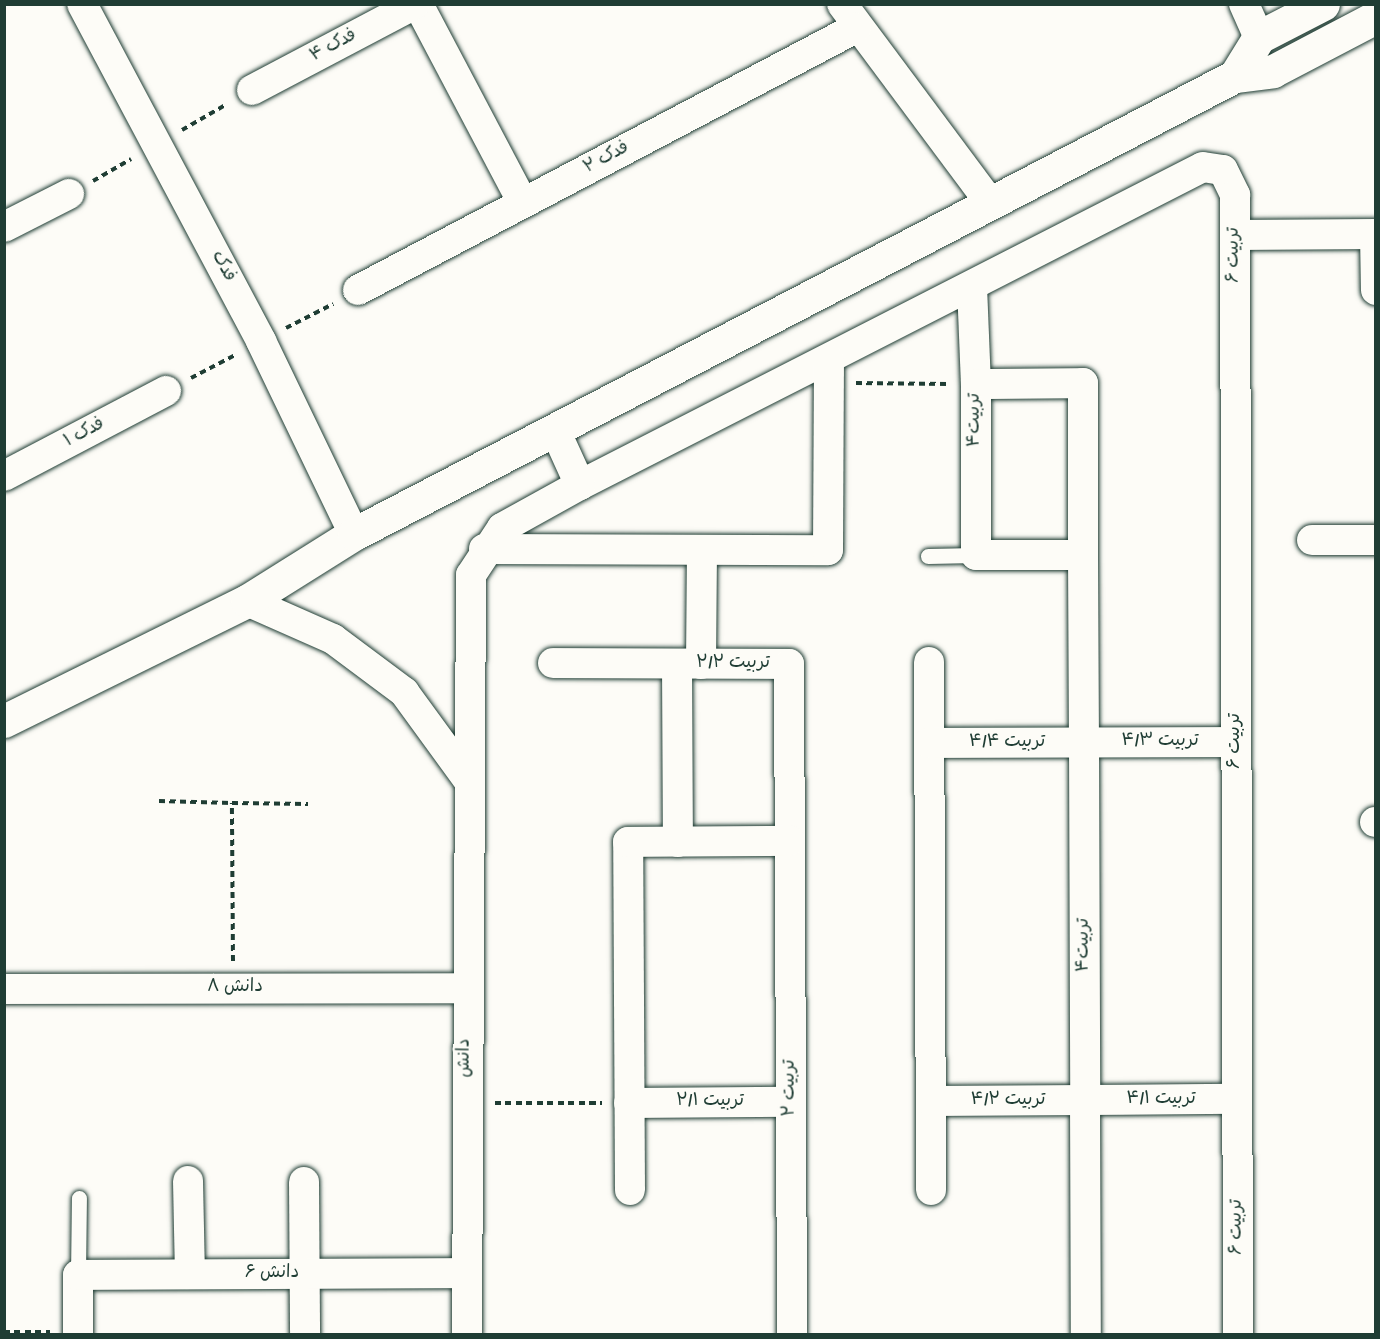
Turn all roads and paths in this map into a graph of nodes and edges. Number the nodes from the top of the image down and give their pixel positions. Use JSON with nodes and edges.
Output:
{"nodes":[{"id":1,"x":82,"y":4,"type":"edge"},
{"id":2,"x":417,"y":4,"type":"edge"},
{"id":3,"x":1244,"y":4,"type":"edge"},
{"id":4,"x":1323,"y":4,"type":"edge"},
{"id":5,"x":849,"y":16,"type":"edge"},
{"id":6,"x":1376,"y":17,"type":"edge"},
{"id":7,"x":1259,"y":37,"type":"junction"},
{"id":8,"x":1235,"y":76,"type":"junction"},
{"id":9,"x":252,"y":90,"type":"dead end"},
{"id":10,"x":1203,"y":167,"type":"joint"},
{"id":11,"x":69,"y":194,"type":"dead end"},
{"id":12,"x":524,"y":203,"type":"junction"},
{"id":13,"x":991,"y":204,"type":"junction"},
{"id":14,"x":4,"y":227,"type":"edge"},
{"id":15,"x":1375,"y":234,"type":"edge"},
{"id":16,"x":1235,"y":235,"type":"junction"},
{"id":17,"x":972,"y":286,"type":"junction"},
{"id":18,"x":358,"y":290,"type":"dead end"},
{"id":19,"x":1376,"y":290,"type":"edge"},
{"id":20,"x":829,"y":371,"type":"junction"},
{"id":21,"x":976,"y":384,"type":"junction"},
{"id":22,"x":166,"y":391,"type":"dead end"},
{"id":23,"x":555,"y":430,"type":"junction"},
{"id":24,"x":4,"y":476,"type":"edge"},
{"id":25,"x":580,"y":485,"type":"junction"},
{"id":26,"x":354,"y":534,"type":"junction"},
{"id":27,"x":1312,"y":540,"type":"dead end"},
{"id":28,"x":1376,"y":540,"type":"edge"},
{"id":29,"x":484,"y":549,"type":"junction"},
{"id":30,"x":702,"y":550,"type":"junction"},
{"id":31,"x":976,"y":555,"type":"junction"},
{"id":32,"x":1083,"y":555,"type":"junction"},
{"id":33,"x":928,"y":556,"type":"dead end"},
{"id":34,"x":247,"y":601,"type":"junction"},
{"id":35,"x":929,"y":662,"type":"dead end"},
{"id":36,"x":553,"y":663,"type":"dead end"},
{"id":37,"x":789,"y":663,"type":"joint"},
{"id":38,"x":689,"y":664,"type":"junction"},
{"id":39,"x":4,"y":721,"type":"edge"},
{"id":40,"x":1084,"y":742,"type":"junction"},
{"id":41,"x":1236,"y":742,"type":"junction"},
{"id":42,"x":929,"y":744,"type":"junction"},
{"id":43,"x":469,"y":781,"type":"junction"},
{"id":44,"x":159,"y":801,"type":"dead end"},
{"id":45,"x":232,"y":803,"type":"junction"},
{"id":46,"x":308,"y":804,"type":"dead end"},
{"id":47,"x":678,"y":842,"type":"junction"},
{"id":48,"x":790,"y":842,"type":"junction"},
{"id":49,"x":466,"y":987,"type":"junction"},
{"id":50,"x":233,"y":988,"type":"junction"},
{"id":51,"x":4,"y":989,"type":"edge"},
{"id":52,"x":1237,"y":1099,"type":"junction"},
{"id":53,"x":1085,"y":1100,"type":"junction"},
{"id":54,"x":931,"y":1101,"type":"junction"},
{"id":55,"x":791,"y":1102,"type":"junction"},
{"id":56,"x":466,"y":1103,"type":"junction"},
{"id":57,"x":629,"y":1103,"type":"junction"},
{"id":58,"x":188,"y":1181,"type":"dead end"},
{"id":59,"x":304,"y":1182,"type":"dead end"},
{"id":60,"x":630,"y":1190,"type":"dead end"},
{"id":61,"x":931,"y":1190,"type":"dead end"},
{"id":62,"x":79,"y":1198,"type":"dead end"},
{"id":63,"x":467,"y":1273,"type":"junction"},
{"id":64,"x":190,"y":1274,"type":"junction"},
{"id":65,"x":305,"y":1274,"type":"junction"},
{"id":66,"x":78,"y":1275,"type":"junction"},
{"id":67,"x":4,"y":1332,"type":"edge"},
{"id":68,"x":78,"y":1333,"type":"edge"},
{"id":69,"x":305,"y":1335,"type":"edge"},
{"id":70,"x":467,"y":1335,"type":"edge"},
{"id":71,"x":792,"y":1335,"type":"edge"},
{"id":72,"x":1086,"y":1335,"type":"edge"},
{"id":73,"x":1238,"y":1335,"type":"edge"}],
"edges":[{"from":1,"to":26,"type":"street","name":"فدک"},
{"from":2,"to":9,"type":"street","name":"فدک ۴"},
{"from":2,"to":12,"type":"street"},
{"from":3,"to":7,"type":"street"},
{"from":4,"to":7,"type":"street"},
{"from":5,"to":12,"type":"street","name":"فدک ۲"},
{"from":5,"to":13,"type":"street"},
{"from":6,"to":8,"type":"street"},
{"from":7,"to":8,"type":"street"},
{"from":8,"to":13,"type":"street"},
{"from":10,"to":16,"type":"street","name":"تربیت ۶"},
{"from":10,"to":17,"type":"street","name":"دانش"},
{"from":11,"to":14,"type":"street"},
{"from":12,"to":18,"type":"street","name":"فدک ۲"},
{"from":13,"to":23,"type":"street"},
{"from":15,"to":16,"type":"street"},
{"from":15,"to":19,"type":"street"},
{"from":16,"to":41,"type":"street","name":"تربیت ۶"},
{"from":17,"to":20,"type":"street","name":"دانش"},
{"from":17,"to":21,"type":"street"},
{"from":20,"to":21,"type":"path"},
{"from":20,"to":25,"type":"street","name":"دانش"},
{"from":20,"to":30,"type":"street"},
{"from":21,"to":31,"type":"street","name":"تربیت۴"},
{"from":21,"to":32,"type":"street","name":"تربیت۴"},
{"from":22,"to":24,"type":"street","name":"فدک ۱"},
{"from":23,"to":25,"type":"street"},
{"from":23,"to":26,"type":"street"},
{"from":25,"to":29,"type":"street","name":"دانش"},
{"from":26,"to":34,"type":"street"},
{"from":27,"to":28,"type":"street"},
{"from":29,"to":30,"type":"street"},
{"from":29,"to":43,"type":"street","name":"دانش"},
{"from":30,"to":38,"type":"street"},
{"from":31,"to":32,"type":"street"},
{"from":31,"to":33,"type":"lane"},
{"from":32,"to":40,"type":"street","name":"تربیت۴"},
{"from":34,"to":39,"type":"street"},
{"from":34,"to":43,"type":"street"},
{"from":35,"to":42,"type":"street"},
{"from":36,"to":38,"type":"street","name":"تربیت ۲/۲"},
{"from":37,"to":38,"type":"street","name":"تربیت ۲/۲"},
{"from":37,"to":48,"type":"street","name":"تربیت ۲"},
{"from":38,"to":47,"type":"street"},
{"from":40,"to":41,"type":"street","name":"تربیت ۴/۳"},
{"from":40,"to":42,"type":"street","name":"تربیت ۴/۴"},
{"from":40,"to":53,"type":"street","name":"تربیت۴"},
{"from":41,"to":52,"type":"street","name":"تربیت ۶"},
{"from":42,"to":54,"type":"street"},
{"from":43,"to":49,"type":"street","name":"دانش"},
{"from":44,"to":45,"type":"path"},
{"from":45,"to":46,"type":"path"},
{"from":45,"to":50,"type":"path"},
{"from":47,"to":48,"type":"street"},
{"from":47,"to":57,"type":"street"},
{"from":48,"to":55,"type":"street","name":"تربیت ۲"},
{"from":49,"to":50,"type":"street","name":"دانش ۸"},
{"from":49,"to":56,"type":"street","name":"دانش"},
{"from":50,"to":51,"type":"street","name":"دانش ۸"},
{"from":52,"to":53,"type":"street","name":"تربیت ۴/۱"},
{"from":52,"to":73,"type":"street","name":"تربیت ۶"},
{"from":53,"to":54,"type":"street","name":"تربیت ۴/۲"},
{"from":53,"to":72,"type":"street","name":"تربیت۴"},
{"from":54,"to":61,"type":"street"},
{"from":55,"to":57,"type":"street","name":"تربیت ۲/۱"},
{"from":55,"to":71,"type":"street","name":"تربیت ۲"},
{"from":56,"to":57,"type":"path"},
{"from":56,"to":63,"type":"street","name":"دانش"},
{"from":57,"to":60,"type":"street"},
{"from":58,"to":64,"type":"street"},
{"from":59,"to":65,"type":"street"},
{"from":62,"to":66,"type":"lane"},
{"from":63,"to":65,"type":"street","name":"دانش ۶"},
{"from":63,"to":70,"type":"street","name":"دانش"},
{"from":64,"to":65,"type":"street","name":"دانش ۶"},
{"from":64,"to":66,"type":"street","name":"دانش ۶"},
{"from":65,"to":69,"type":"street"},
{"from":66,"to":68,"type":"street"},
{"from":67,"to":68,"type":"path"}]}
